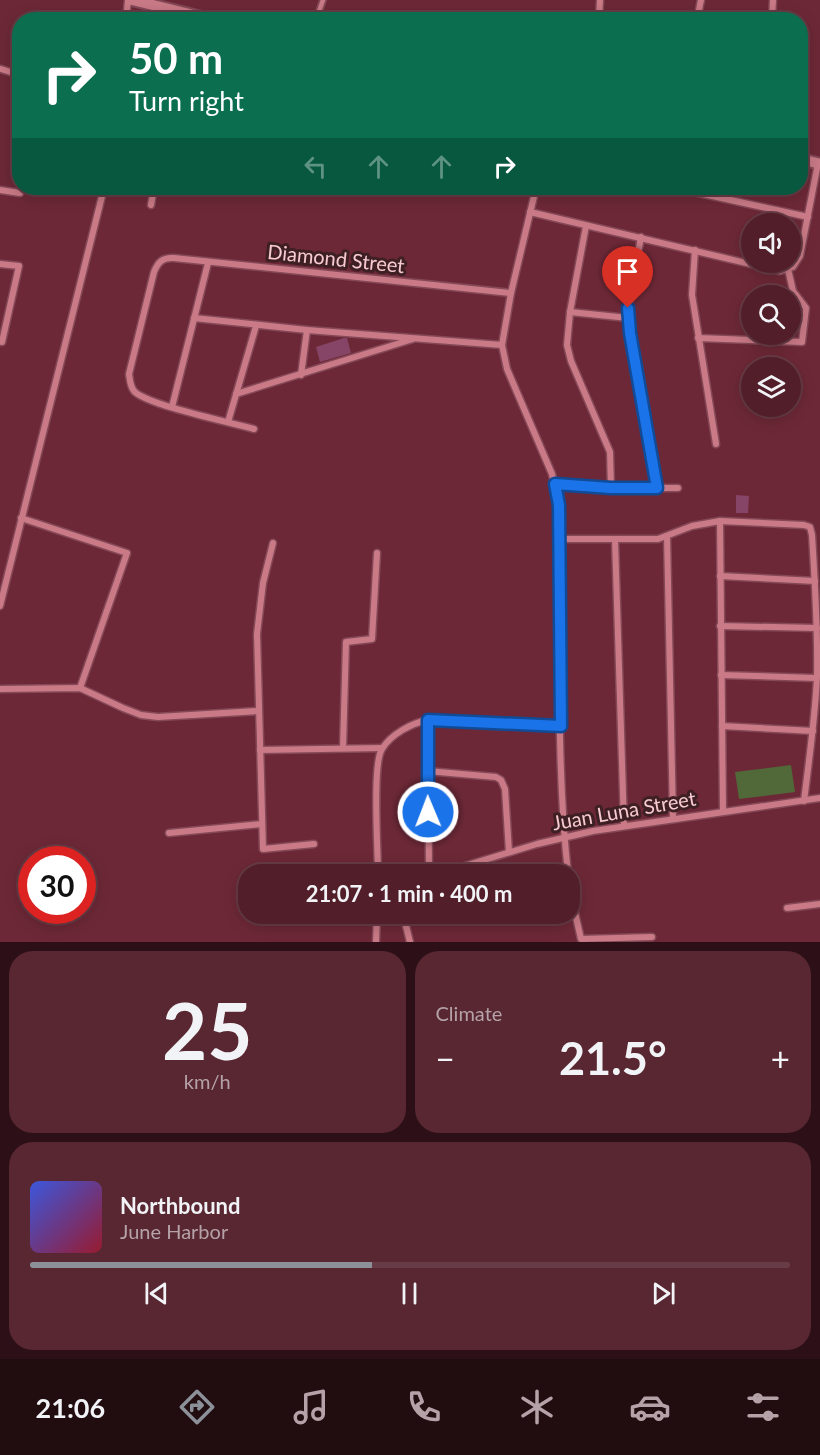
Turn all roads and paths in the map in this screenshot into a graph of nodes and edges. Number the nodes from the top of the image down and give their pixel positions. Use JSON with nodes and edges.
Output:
{"nodes":[{"id":1,"x":130,"y":0,"type":"edge"},
{"id":2,"x":180,"y":12,"type":"edge"},
{"id":3,"x":819,"y":163,"type":"edge"},
{"id":4,"x":102,"y":195,"type":"edge"},
{"id":5,"x":153,"y":195,"type":"edge"},
{"id":6,"x":534,"y":195,"type":"edge"},
{"id":7,"x":708,"y":195,"type":"edge"},
{"id":8,"x":151,"y":205,"type":"dead end"},
{"id":9,"x":530,"y":212,"type":"junction"},
{"id":10,"x":808,"y":217,"type":"junction"},
{"id":11,"x":586,"y":226,"type":"junction"},
{"id":12,"x":641,"y":237,"type":"junction"},
{"id":13,"x":695,"y":250,"type":"junction"},
{"id":14,"x":801,"y":251,"type":"edge"},
{"id":15,"x":208,"y":262,"type":"junction"},
{"id":16,"x":741,"y":262,"type":"edge"},
{"id":17,"x":0,"y":264,"type":"edge"},
{"id":18,"x":789,"y":273,"type":"edge"},
{"id":19,"x":511,"y":293,"type":"junction"},
{"id":20,"x":570,"y":312,"type":"junction"},
{"id":21,"x":194,"y":318,"type":"junction"},
{"id":22,"x":628,"y":318,"type":"junction"},
{"id":23,"x":256,"y":326,"type":"junction"},
{"id":24,"x":307,"y":330,"type":"junction"},
{"id":25,"x":416,"y":338,"type":"junction"},
{"id":26,"x":698,"y":338,"type":"junction"},
{"id":27,"x":2,"y":342,"type":"dead end"},
{"id":28,"x":501,"y":345,"type":"junction"},
{"id":29,"x":301,"y":375,"type":"junction"},
{"id":30,"x":236,"y":394,"type":"junction"},
{"id":31,"x":172,"y":407,"type":"junction"},
{"id":32,"x":228,"y":422,"type":"junction"},
{"id":33,"x":254,"y":429,"type":"dead end"},
{"id":34,"x":716,"y":444,"type":"dead end"},
{"id":35,"x":555,"y":484,"type":"junction"},
{"id":36,"x":611,"y":488,"type":"junction"},
{"id":37,"x":657,"y":488,"type":"junction"},
{"id":38,"x":678,"y":488,"type":"dead end"},
{"id":39,"x":21,"y":518,"type":"junction"},
{"id":40,"x":720,"y":521,"type":"junction"},
{"id":41,"x":668,"y":536,"type":"junction"},
{"id":42,"x":560,"y":539,"type":"junction"},
{"id":43,"x":615,"y":540,"type":"junction"},
{"id":44,"x":273,"y":543,"type":"dead end"},
{"id":45,"x":377,"y":553,"type":"dead end"},
{"id":46,"x":720,"y":576,"type":"junction"},
{"id":47,"x":815,"y":581,"type":"junction"},
{"id":48,"x":0,"y":606,"type":"edge"},
{"id":49,"x":720,"y":626,"type":"junction"},
{"id":50,"x":817,"y":628,"type":"junction"},
{"id":51,"x":721,"y":675,"type":"junction"},
{"id":52,"x":816,"y":678,"type":"junction"},
{"id":53,"x":80,"y":688,"type":"junction"},
{"id":54,"x":0,"y":689,"type":"edge"},
{"id":55,"x":258,"y":711,"type":"junction"},
{"id":56,"x":428,"y":720,"type":"junction"},
{"id":57,"x":561,"y":726,"type":"junction"},
{"id":58,"x":722,"y":726,"type":"junction"},
{"id":59,"x":813,"y":731,"type":"junction"},
{"id":60,"x":343,"y":748,"type":"junction"},
{"id":61,"x":382,"y":748,"type":"junction"},
{"id":62,"x":260,"y":750,"type":"junction"},
{"id":63,"x":427,"y":771,"type":"junction"},
{"id":64,"x":820,"y":798,"type":"edge"},
{"id":65,"x":804,"y":801,"type":"junction"},
{"id":66,"x":723,"y":811,"type":"junction"},
{"id":67,"x":673,"y":819,"type":"junction"},
{"id":68,"x":262,"y":824,"type":"junction"},
{"id":69,"x":624,"y":826,"type":"junction"},
{"id":70,"x":169,"y":832,"type":"dead end"},
{"id":71,"x":564,"y":837,"type":"junction"},
{"id":72,"x":314,"y":844,"type":"dead end"},
{"id":73,"x":508,"y":852,"type":"junction"},
{"id":74,"x":378,"y":864,"type":"edge"},
{"id":75,"x":429,"y":864,"type":"edge"},
{"id":76,"x":470,"y":864,"type":"edge"},
{"id":77,"x":567,"y":864,"type":"edge"},
{"id":78,"x":820,"y":904,"type":"edge"},
{"id":79,"x":787,"y":908,"type":"dead end"},
{"id":80,"x":377,"y":924,"type":"edge"},
{"id":81,"x":406,"y":924,"type":"edge"},
{"id":82,"x":577,"y":924,"type":"edge"},
{"id":83,"x":652,"y":937,"type":"dead end"},
{"id":84,"x":376,"y":942,"type":"edge"},
{"id":85,"x":410,"y":942,"type":"edge"}],
"edges":[{"from":1,"to":2,"type":"street"},
{"from":3,"to":10,"type":"street"},
{"from":4,"to":39,"type":"street"},
{"from":5,"to":8,"type":"street"},
{"from":6,"to":9,"type":"street"},
{"from":7,"to":10,"type":"street"},
{"from":9,"to":11,"type":"street"},
{"from":9,"to":19,"type":"street"},
{"from":10,"to":14,"type":"street"},
{"from":11,"to":12,"type":"street"},
{"from":11,"to":20,"type":"street"},
{"from":12,"to":13,"type":"street"},
{"from":12,"to":22,"type":"street"},
{"from":13,"to":16,"type":"street"},
{"from":13,"to":26,"type":"street"},
{"from":15,"to":19,"type":"street","name":"Diamond Street"},
{"from":15,"to":21,"type":"street"},
{"from":15,"to":31,"type":"street","name":"Diamond Street"},
{"from":17,"to":27,"type":"street"},
{"from":18,"to":26,"type":"street"},
{"from":19,"to":28,"type":"street"},
{"from":20,"to":22,"type":"street"},
{"from":20,"to":36,"type":"street"},
{"from":21,"to":23,"type":"street"},
{"from":21,"to":31,"type":"street"},
{"from":22,"to":37,"type":"street"},
{"from":23,"to":24,"type":"street"},
{"from":23,"to":30,"type":"street"},
{"from":24,"to":25,"type":"street"},
{"from":24,"to":29,"type":"street"},
{"from":25,"to":28,"type":"street"},
{"from":25,"to":29,"type":"street"},
{"from":26,"to":34,"type":"street"},
{"from":28,"to":35,"type":"street"},
{"from":29,"to":30,"type":"street"},
{"from":30,"to":32,"type":"street"},
{"from":31,"to":32,"type":"street"},
{"from":32,"to":33,"type":"street"},
{"from":35,"to":36,"type":"street"},
{"from":35,"to":42,"type":"street"},
{"from":36,"to":37,"type":"street"},
{"from":37,"to":38,"type":"street"},
{"from":39,"to":48,"type":"street"},
{"from":39,"to":53,"type":"street"},
{"from":40,"to":41,"type":"street"},
{"from":40,"to":46,"type":"street"},
{"from":40,"to":47,"type":"street"},
{"from":41,"to":43,"type":"street"},
{"from":41,"to":67,"type":"street"},
{"from":42,"to":43,"type":"street"},
{"from":42,"to":57,"type":"street"},
{"from":43,"to":69,"type":"street"},
{"from":44,"to":55,"type":"street"},
{"from":45,"to":60,"type":"street"},
{"from":46,"to":47,"type":"street"},
{"from":46,"to":49,"type":"street"},
{"from":47,"to":50,"type":"street"},
{"from":49,"to":50,"type":"street"},
{"from":49,"to":51,"type":"street"},
{"from":50,"to":52,"type":"street"},
{"from":51,"to":52,"type":"street"},
{"from":51,"to":58,"type":"street"},
{"from":52,"to":59,"type":"street"},
{"from":53,"to":54,"type":"street"},
{"from":53,"to":55,"type":"street"},
{"from":55,"to":62,"type":"street"},
{"from":56,"to":57,"type":"street"},
{"from":56,"to":61,"type":"street"},
{"from":56,"to":63,"type":"street"},
{"from":57,"to":71,"type":"street"},
{"from":58,"to":59,"type":"street"},
{"from":58,"to":66,"type":"street"},
{"from":59,"to":65,"type":"street"},
{"from":60,"to":61,"type":"street"},
{"from":60,"to":62,"type":"street"},
{"from":61,"to":74,"type":"street"},
{"from":62,"to":68,"type":"street"},
{"from":63,"to":73,"type":"street"},
{"from":63,"to":75,"type":"street"},
{"from":64,"to":65,"type":"street","name":"Juan Luna Street"},
{"from":65,"to":66,"type":"street","name":"Juan Luna Street"},
{"from":66,"to":67,"type":"street","name":"Juan Luna Street"},
{"from":67,"to":69,"type":"street","name":"Juan Luna Street"},
{"from":68,"to":70,"type":"street"},
{"from":68,"to":72,"type":"street"},
{"from":69,"to":71,"type":"street","name":"Juan Luna Street"},
{"from":71,"to":73,"type":"street","name":"Juan Luna Street"},
{"from":71,"to":77,"type":"street"},
{"from":73,"to":76,"type":"street","name":"Juan Luna Street"},
{"from":78,"to":79,"type":"street"},
{"from":80,"to":84,"type":"street"},
{"from":81,"to":85,"type":"street"},
{"from":82,"to":83,"type":"street"}]}
